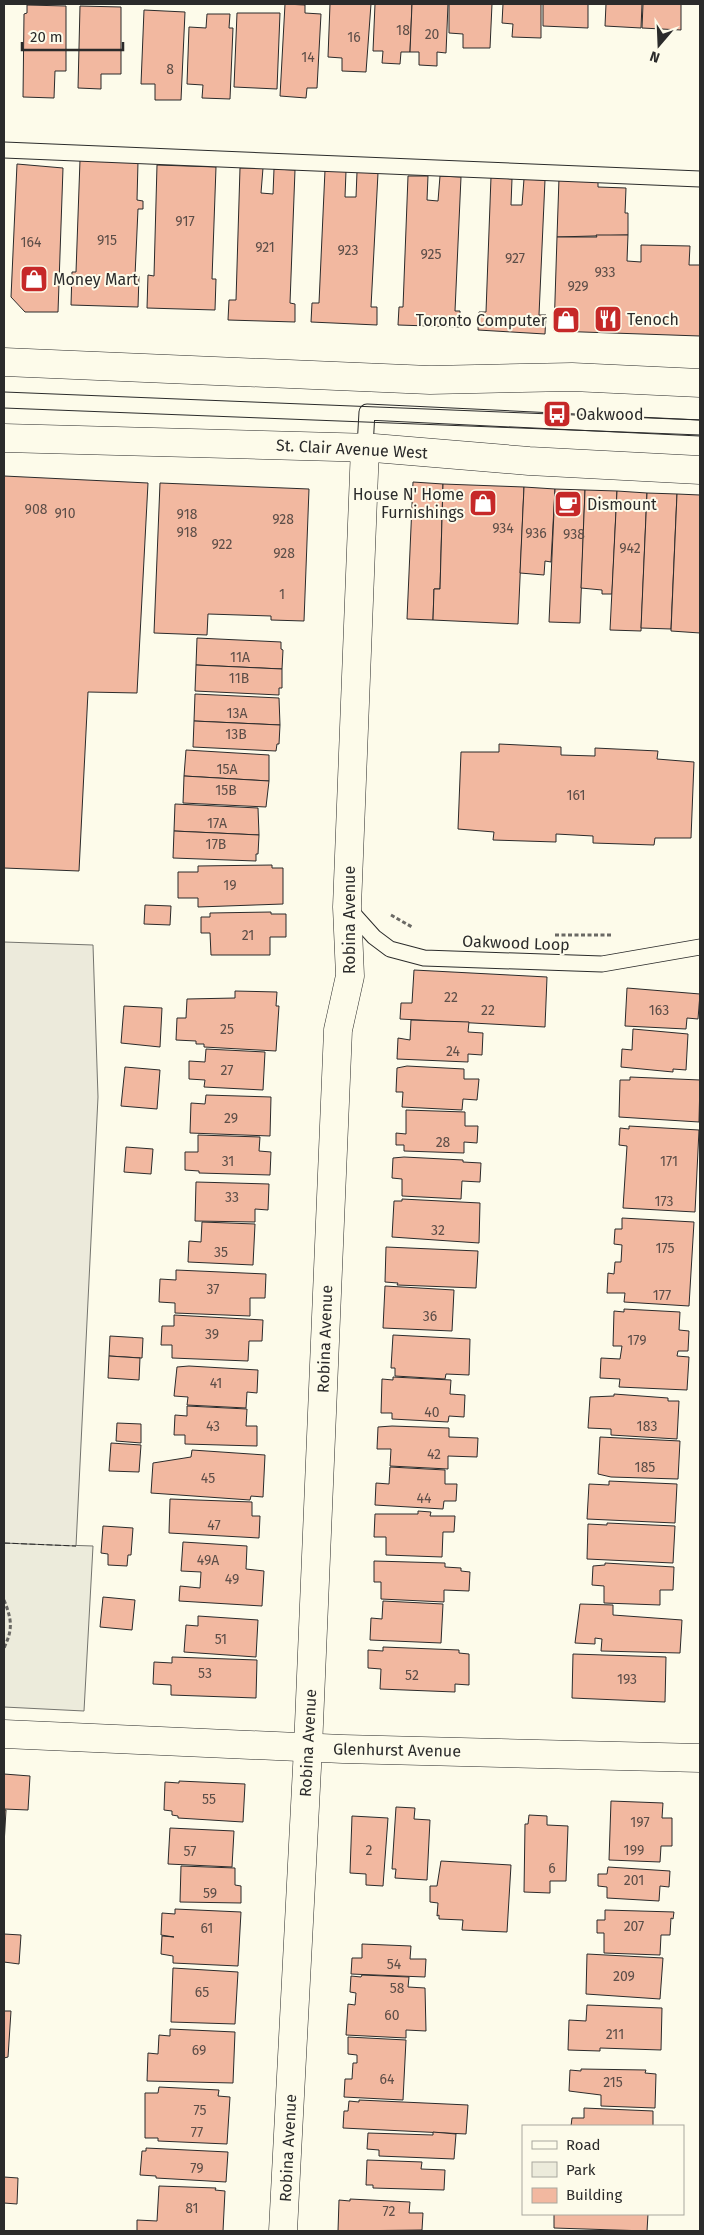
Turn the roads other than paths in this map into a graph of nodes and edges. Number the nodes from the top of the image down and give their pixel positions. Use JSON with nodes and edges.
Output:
{"nodes":[{"id":1,"x":4,"y":150,"type":"edge"},
{"id":2,"x":700,"y":179,"type":"edge"},
{"id":3,"x":4,"y":362,"type":"edge"},
{"id":4,"x":700,"y":383,"type":"edge"},
{"id":5,"x":700,"y":428,"type":"edge"},
{"id":6,"x":4,"y":438,"type":"edge"},
{"id":7,"x":365,"y":447,"type":"junction"},
{"id":8,"x":700,"y":470,"type":"edge"},
{"id":9,"x":347,"y":907,"type":"junction"},
{"id":10,"x":700,"y":947,"type":"edge"},
{"id":11,"x":4,"y":1734,"type":"edge"},
{"id":12,"x":308,"y":1748,"type":"junction"},
{"id":13,"x":700,"y":1758,"type":"edge"},
{"id":14,"x":284,"y":2231,"type":"edge"}],
"edges":[{"from":1,"to":2,"type":"lane"},
{"from":3,"to":4,"type":"street"},
{"from":5,"to":7,"type":"lane"},
{"from":6,"to":7,"type":"street","name":"St. Clair Avenue West"},
{"from":7,"to":8,"type":"street","name":"St. Clair Avenue West"},
{"from":7,"to":9,"type":"street","name":"Robina Avenue"},
{"from":9,"to":10,"type":"lane","name":"Oakwood Loop"},
{"from":9,"to":12,"type":"street","name":"Robina Avenue"},
{"from":11,"to":12,"type":"street","name":"Glenhurst Avenue"},
{"from":12,"to":13,"type":"street","name":"Glenhurst Avenue"},
{"from":12,"to":14,"type":"street","name":"Robina Avenue"}]}
